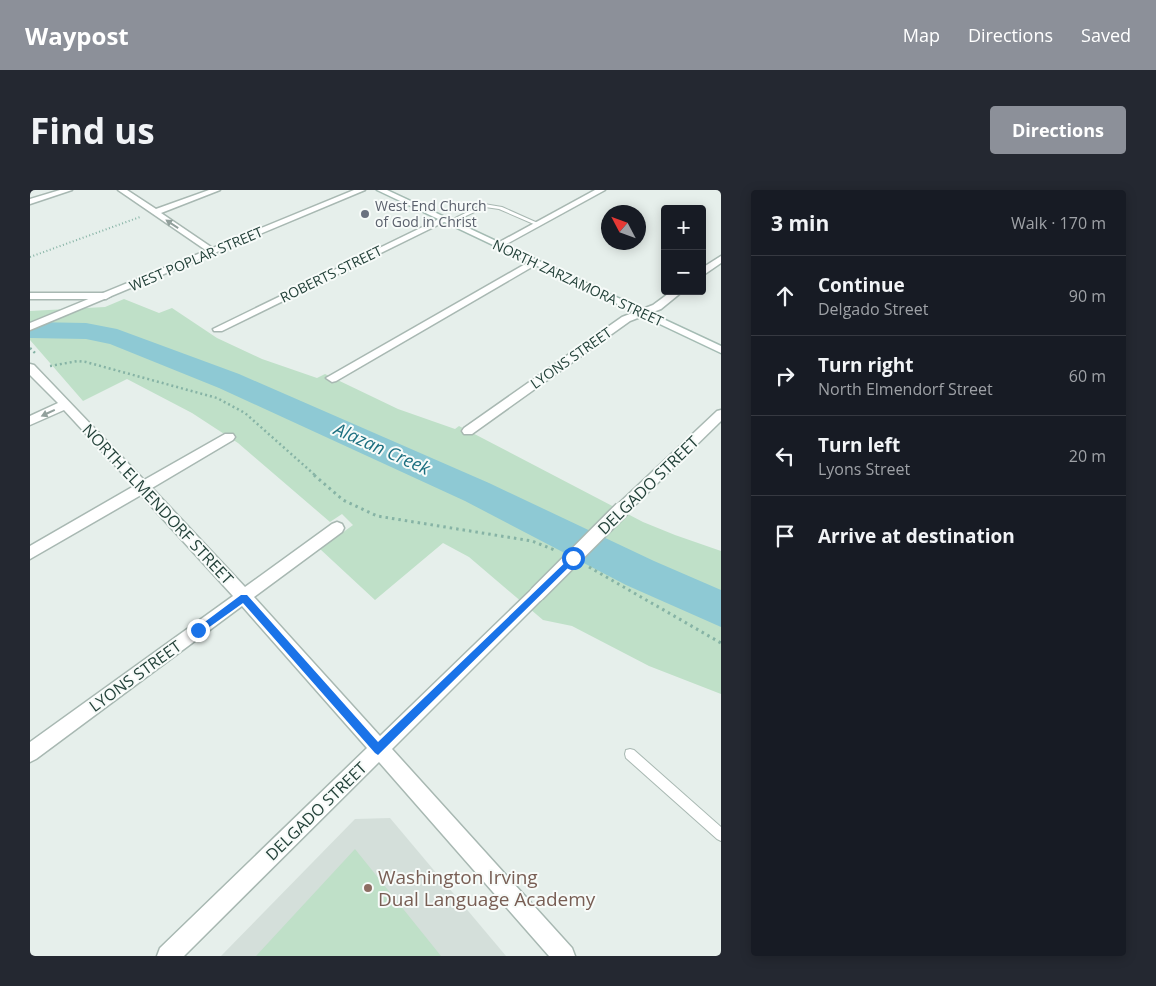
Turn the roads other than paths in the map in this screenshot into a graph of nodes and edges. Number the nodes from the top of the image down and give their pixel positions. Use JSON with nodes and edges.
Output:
{"nodes":[{"id":1,"x":68,"y":190,"type":"edge"},
{"id":2,"x":122,"y":190,"type":"edge"},
{"id":3,"x":216,"y":190,"type":"edge"},
{"id":4,"x":361,"y":190,"type":"edge"},
{"id":5,"x":381,"y":190,"type":"edge"},
{"id":6,"x":601,"y":190,"type":"edge"},
{"id":7,"x":30,"y":202,"type":"edge"},
{"id":8,"x":155,"y":212,"type":"junction"},
{"id":9,"x":447,"y":221,"type":"junction"},
{"id":10,"x":538,"y":224,"type":"junction"},
{"id":11,"x":498,"y":245,"type":"junction"},
{"id":12,"x":213,"y":251,"type":"junction"},
{"id":13,"x":721,"y":259,"type":"edge"},
{"id":14,"x":534,"y":262,"type":"junction"},
{"id":15,"x":706,"y":270,"type":"edge"},
{"id":16,"x":673,"y":295,"type":"edge"},
{"id":17,"x":30,"y":296,"type":"edge"},
{"id":18,"x":106,"y":296,"type":"junction"},
{"id":19,"x":641,"y":312,"type":"junction"},
{"id":20,"x":30,"y":327,"type":"edge"},
{"id":21,"x":218,"y":329,"type":"dead end"},
{"id":22,"x":721,"y":350,"type":"edge"},
{"id":23,"x":36,"y":364,"type":"edge"},
{"id":24,"x":332,"y":378,"type":"dead end"},
{"id":25,"x":66,"y":404,"type":"junction"},
{"id":26,"x":721,"y":414,"type":"edge"},
{"id":27,"x":30,"y":421,"type":"edge"},
{"id":28,"x":468,"y":431,"type":"dead end"},
{"id":29,"x":229,"y":437,"type":"dead end"},
{"id":30,"x":143,"y":488,"type":"junction"},
{"id":31,"x":337,"y":528,"type":"dead end"},
{"id":32,"x":30,"y":553,"type":"edge"},
{"id":33,"x":244,"y":597,"type":"junction"},
{"id":34,"x":378,"y":750,"type":"junction"},
{"id":35,"x":30,"y":752,"type":"edge"},
{"id":36,"x":630,"y":754,"type":"dead end"},
{"id":37,"x":721,"y":835,"type":"edge"},
{"id":38,"x":168,"y":956,"type":"edge"},
{"id":39,"x":564,"y":956,"type":"edge"}],
"edges":[{"from":1,"to":7,"type":"street"},
{"from":2,"to":8,"type":"street"},
{"from":3,"to":8,"type":"street"},
{"from":4,"to":12,"type":"street","name":"WEST POPLAR STREET"},
{"from":5,"to":9,"type":"street","name":"NORTH ZARZAMORA STREET"},
{"from":6,"to":10,"type":"street"},
{"from":12,"to":8,"type":"street","one_way":true},
{"from":9,"to":10,"type":"lane"},
{"from":9,"to":11,"type":"street","name":"NORTH ZARZAMORA STREET"},
{"from":9,"to":21,"type":"street","name":"ROBERTS STREET"},
{"from":10,"to":11,"type":"street"},
{"from":11,"to":14,"type":"street","name":"NORTH ZARZAMORA STREET"},
{"from":12,"to":18,"type":"street","name":"WEST POPLAR STREET"},
{"from":13,"to":15,"type":"street"},
{"from":14,"to":19,"type":"street","name":"NORTH ZARZAMORA STREET"},
{"from":14,"to":24,"type":"street"},
{"from":16,"to":19,"type":"street","name":"LYONS STREET"},
{"from":17,"to":18,"type":"street"},
{"from":18,"to":20,"type":"street","name":"WEST POPLAR STREET"},
{"from":19,"to":22,"type":"street","name":"NORTH ZARZAMORA STREET"},
{"from":19,"to":28,"type":"street","name":"LYONS STREET"},
{"from":23,"to":25,"type":"street","name":"NORTH ELMENDORF STREET"},
{"from":25,"to":27,"type":"street","one_way":true},
{"from":25,"to":30,"type":"street","name":"NORTH ELMENDORF STREET"},
{"from":26,"to":34,"type":"street","name":"DELGADO STREET","bridge":true},
{"from":29,"to":30,"type":"street"},
{"from":30,"to":32,"type":"street"},
{"from":30,"to":33,"type":"street","name":"NORTH ELMENDORF STREET"},
{"from":31,"to":33,"type":"street","name":"LYONS STREET"},
{"from":33,"to":34,"type":"street","name":"NORTH ELMENDORF STREET"},
{"from":33,"to":35,"type":"street","name":"LYONS STREET"},
{"from":34,"to":38,"type":"street","name":"DELGADO STREET"},
{"from":34,"to":39,"type":"street","name":"NORTH ELMENDORF STREET"},
{"from":36,"to":37,"type":"lane"}]}
